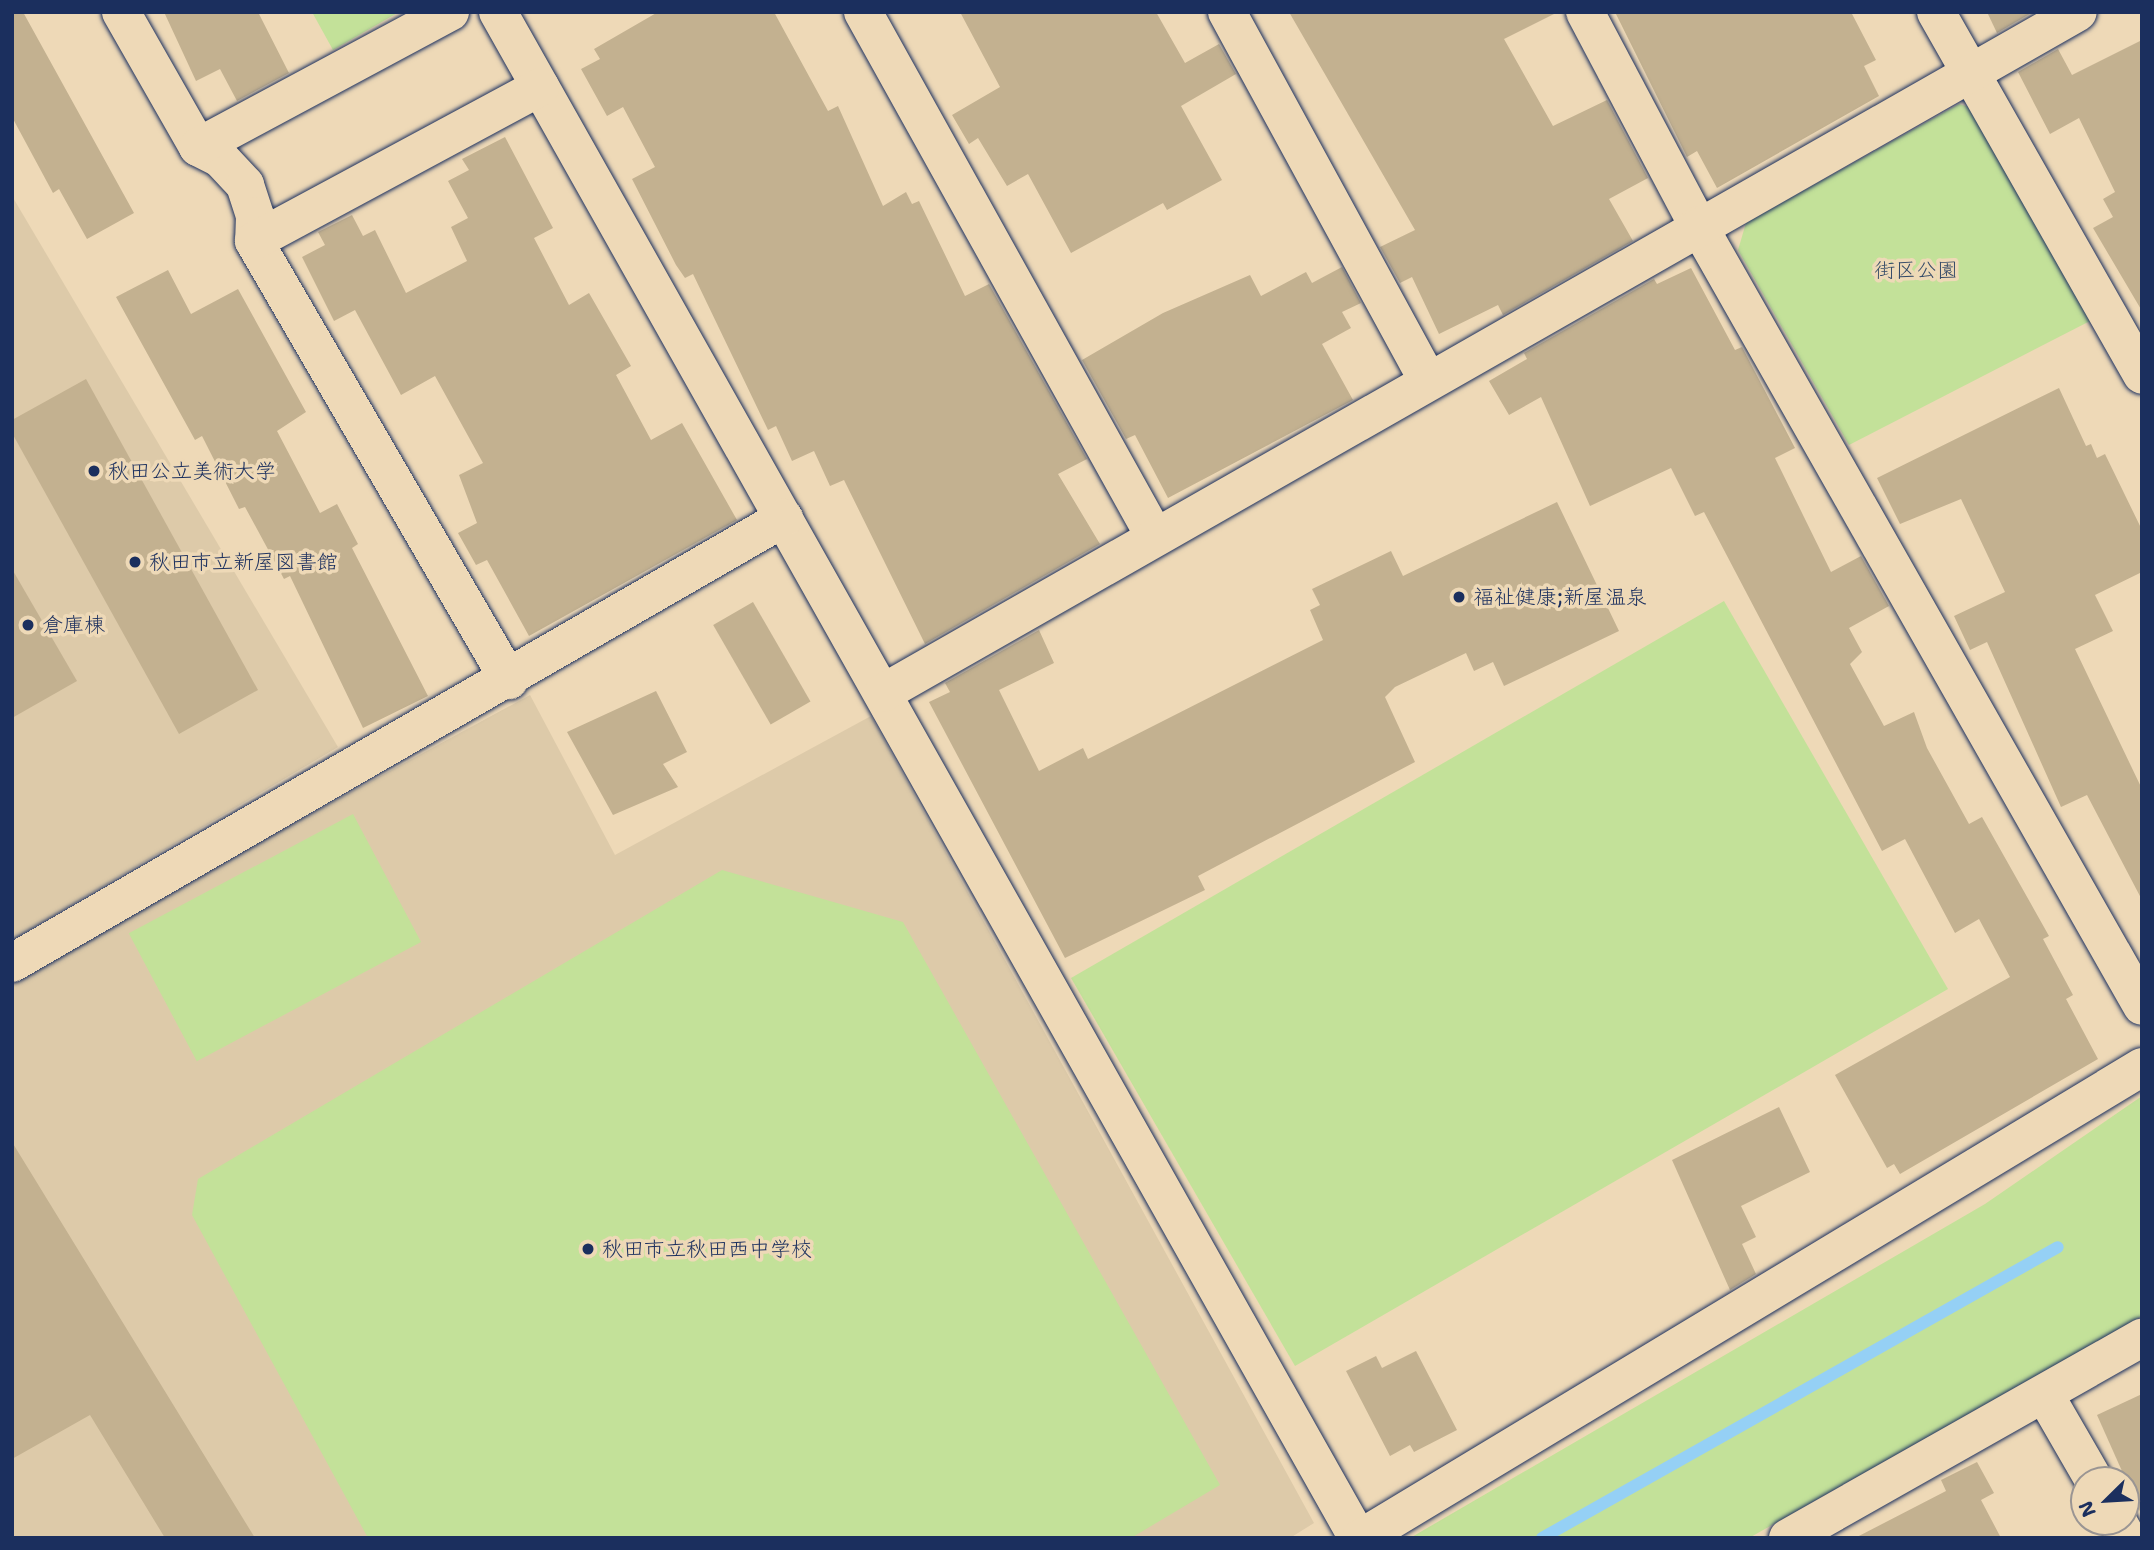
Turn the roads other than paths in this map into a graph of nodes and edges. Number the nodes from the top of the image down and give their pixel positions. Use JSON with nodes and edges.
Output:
{"nodes":[{"id":1,"x":121,"y":12,"type":"edge"},
{"id":2,"x":450,"y":12,"type":"edge"},
{"id":3,"x":498,"y":12,"type":"edge"},
{"id":4,"x":863,"y":12,"type":"edge"},
{"id":5,"x":1227,"y":12,"type":"edge"},
{"id":6,"x":1585,"y":12,"type":"edge"},
{"id":7,"x":1936,"y":12,"type":"edge"},
{"id":8,"x":2078,"y":12,"type":"edge"},
{"id":9,"x":1971,"y":76,"type":"junction"},
{"id":10,"x":540,"y":87,"type":"junction"},
{"id":11,"x":198,"y":147,"type":"junction"},
{"id":12,"x":1698,"y":225,"type":"junction"},
{"id":13,"x":254,"y":241,"type":"junction"},
{"id":14,"x":2142,"y":375,"type":"edge"},
{"id":15,"x":1428,"y":380,"type":"junction"},
{"id":16,"x":784,"y":518,"type":"junction"},
{"id":17,"x":1155,"y":537,"type":"junction"},
{"id":18,"x":509,"y":680,"type":"junction"},
{"id":19,"x":883,"y":693,"type":"junction"},
{"id":20,"x":12,"y":963,"type":"edge"},
{"id":21,"x":2142,"y":1006,"type":"edge"},
{"id":22,"x":2142,"y":1067,"type":"edge"},
{"id":23,"x":2142,"y":1338,"type":"edge"},
{"id":24,"x":2046,"y":1397,"type":"junction"},
{"id":25,"x":2086,"y":1466,"type":"edge"},
{"id":26,"x":1360,"y":1538,"type":"edge"},
{"id":27,"x":1788,"y":1538,"type":"edge"}],
"edges":[{"from":1,"to":11,"type":"street"},
{"from":2,"to":11,"type":"street"},
{"from":3,"to":10,"type":"street"},
{"from":4,"to":17,"type":"street"},
{"from":5,"to":15,"type":"street"},
{"from":6,"to":12,"type":"street"},
{"from":7,"to":9,"type":"street"},
{"from":8,"to":9,"type":"street"},
{"from":9,"to":12,"type":"street"},
{"from":9,"to":14,"type":"street"},
{"from":10,"to":13,"type":"street"},
{"from":10,"to":16,"type":"street"},
{"from":11,"to":13,"type":"street"},
{"from":12,"to":15,"type":"street"},
{"from":12,"to":21,"type":"street"},
{"from":13,"to":18,"type":"street"},
{"from":15,"to":17,"type":"street"},
{"from":16,"to":18,"type":"street"},
{"from":16,"to":19,"type":"street"},
{"from":17,"to":19,"type":"street"},
{"from":18,"to":20,"type":"street"},
{"from":19,"to":26,"type":"street"},
{"from":22,"to":26,"type":"street"},
{"from":23,"to":24,"type":"street"},
{"from":24,"to":25,"type":"street"},
{"from":24,"to":27,"type":"street"}]}
